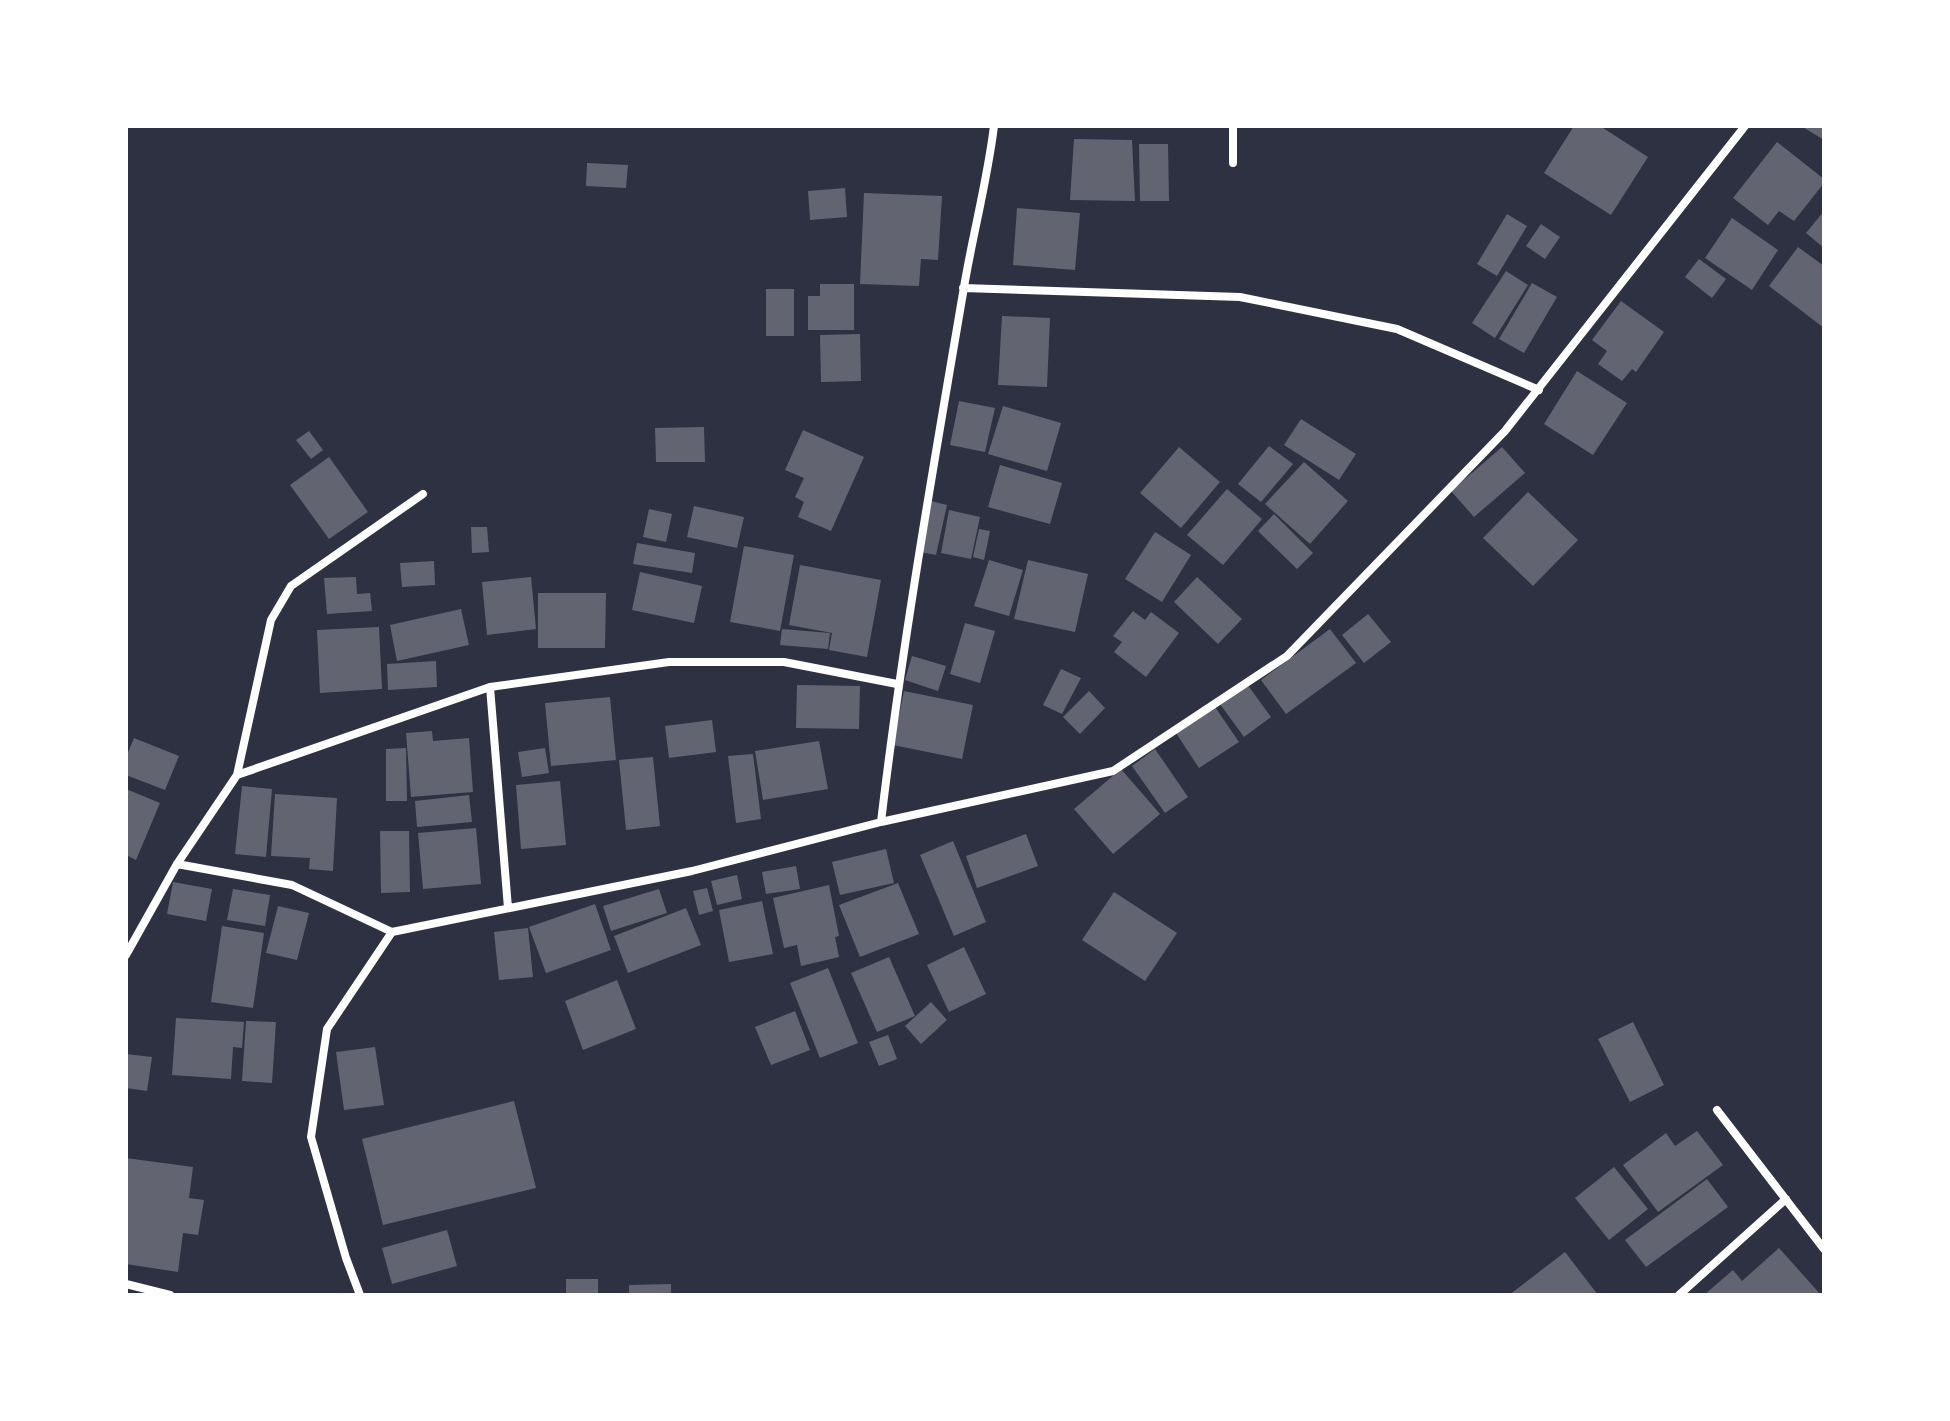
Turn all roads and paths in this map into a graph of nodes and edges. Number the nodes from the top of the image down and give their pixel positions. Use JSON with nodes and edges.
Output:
{"nodes":[{"id":1,"x":994,"y":126,"type":"edge"},
{"id":2,"x":1233,"y":126,"type":"edge"},
{"id":3,"x":1745,"y":126,"type":"edge"},
{"id":4,"x":1233,"y":163,"type":"dead end"},
{"id":5,"x":963,"y":288,"type":"junction"},
{"id":6,"x":1539,"y":390,"type":"junction"},
{"id":7,"x":423,"y":494,"type":"dead end"},
{"id":8,"x":897,"y":684,"type":"junction"},
{"id":9,"x":490,"y":687,"type":"junction"},
{"id":10,"x":237,"y":775,"type":"junction"},
{"id":11,"x":881,"y":822,"type":"junction"},
{"id":12,"x":177,"y":864,"type":"junction"},
{"id":13,"x":508,"y":908,"type":"junction"},
{"id":14,"x":392,"y":932,"type":"junction"},
{"id":15,"x":126,"y":955,"type":"edge"},
{"id":16,"x":1717,"y":1110,"type":"dead end"},
{"id":17,"x":1786,"y":1199,"type":"junction"},
{"id":18,"x":1824,"y":1249,"type":"edge"},
{"id":19,"x":126,"y":1284,"type":"edge"},
{"id":20,"x":170,"y":1295,"type":"edge"},
{"id":21,"x":360,"y":1295,"type":"edge"},
{"id":22,"x":1679,"y":1295,"type":"edge"}],
"edges":[{"from":1,"to":5,"type":"street"},
{"from":2,"to":4,"type":"street"},
{"from":3,"to":6,"type":"street"},
{"from":5,"to":6,"type":"street"},
{"from":5,"to":8,"type":"street"},
{"from":6,"to":11,"type":"street"},
{"from":7,"to":10,"type":"street"},
{"from":8,"to":9,"type":"street"},
{"from":8,"to":11,"type":"street"},
{"from":9,"to":10,"type":"street"},
{"from":9,"to":13,"type":"street"},
{"from":10,"to":12,"type":"street"},
{"from":11,"to":13,"type":"street"},
{"from":12,"to":14,"type":"street"},
{"from":12,"to":15,"type":"street"},
{"from":13,"to":14,"type":"street"},
{"from":14,"to":21,"type":"street"},
{"from":16,"to":17,"type":"street"},
{"from":17,"to":18,"type":"street"},
{"from":17,"to":22,"type":"street"},
{"from":19,"to":20,"type":"street"}]}
